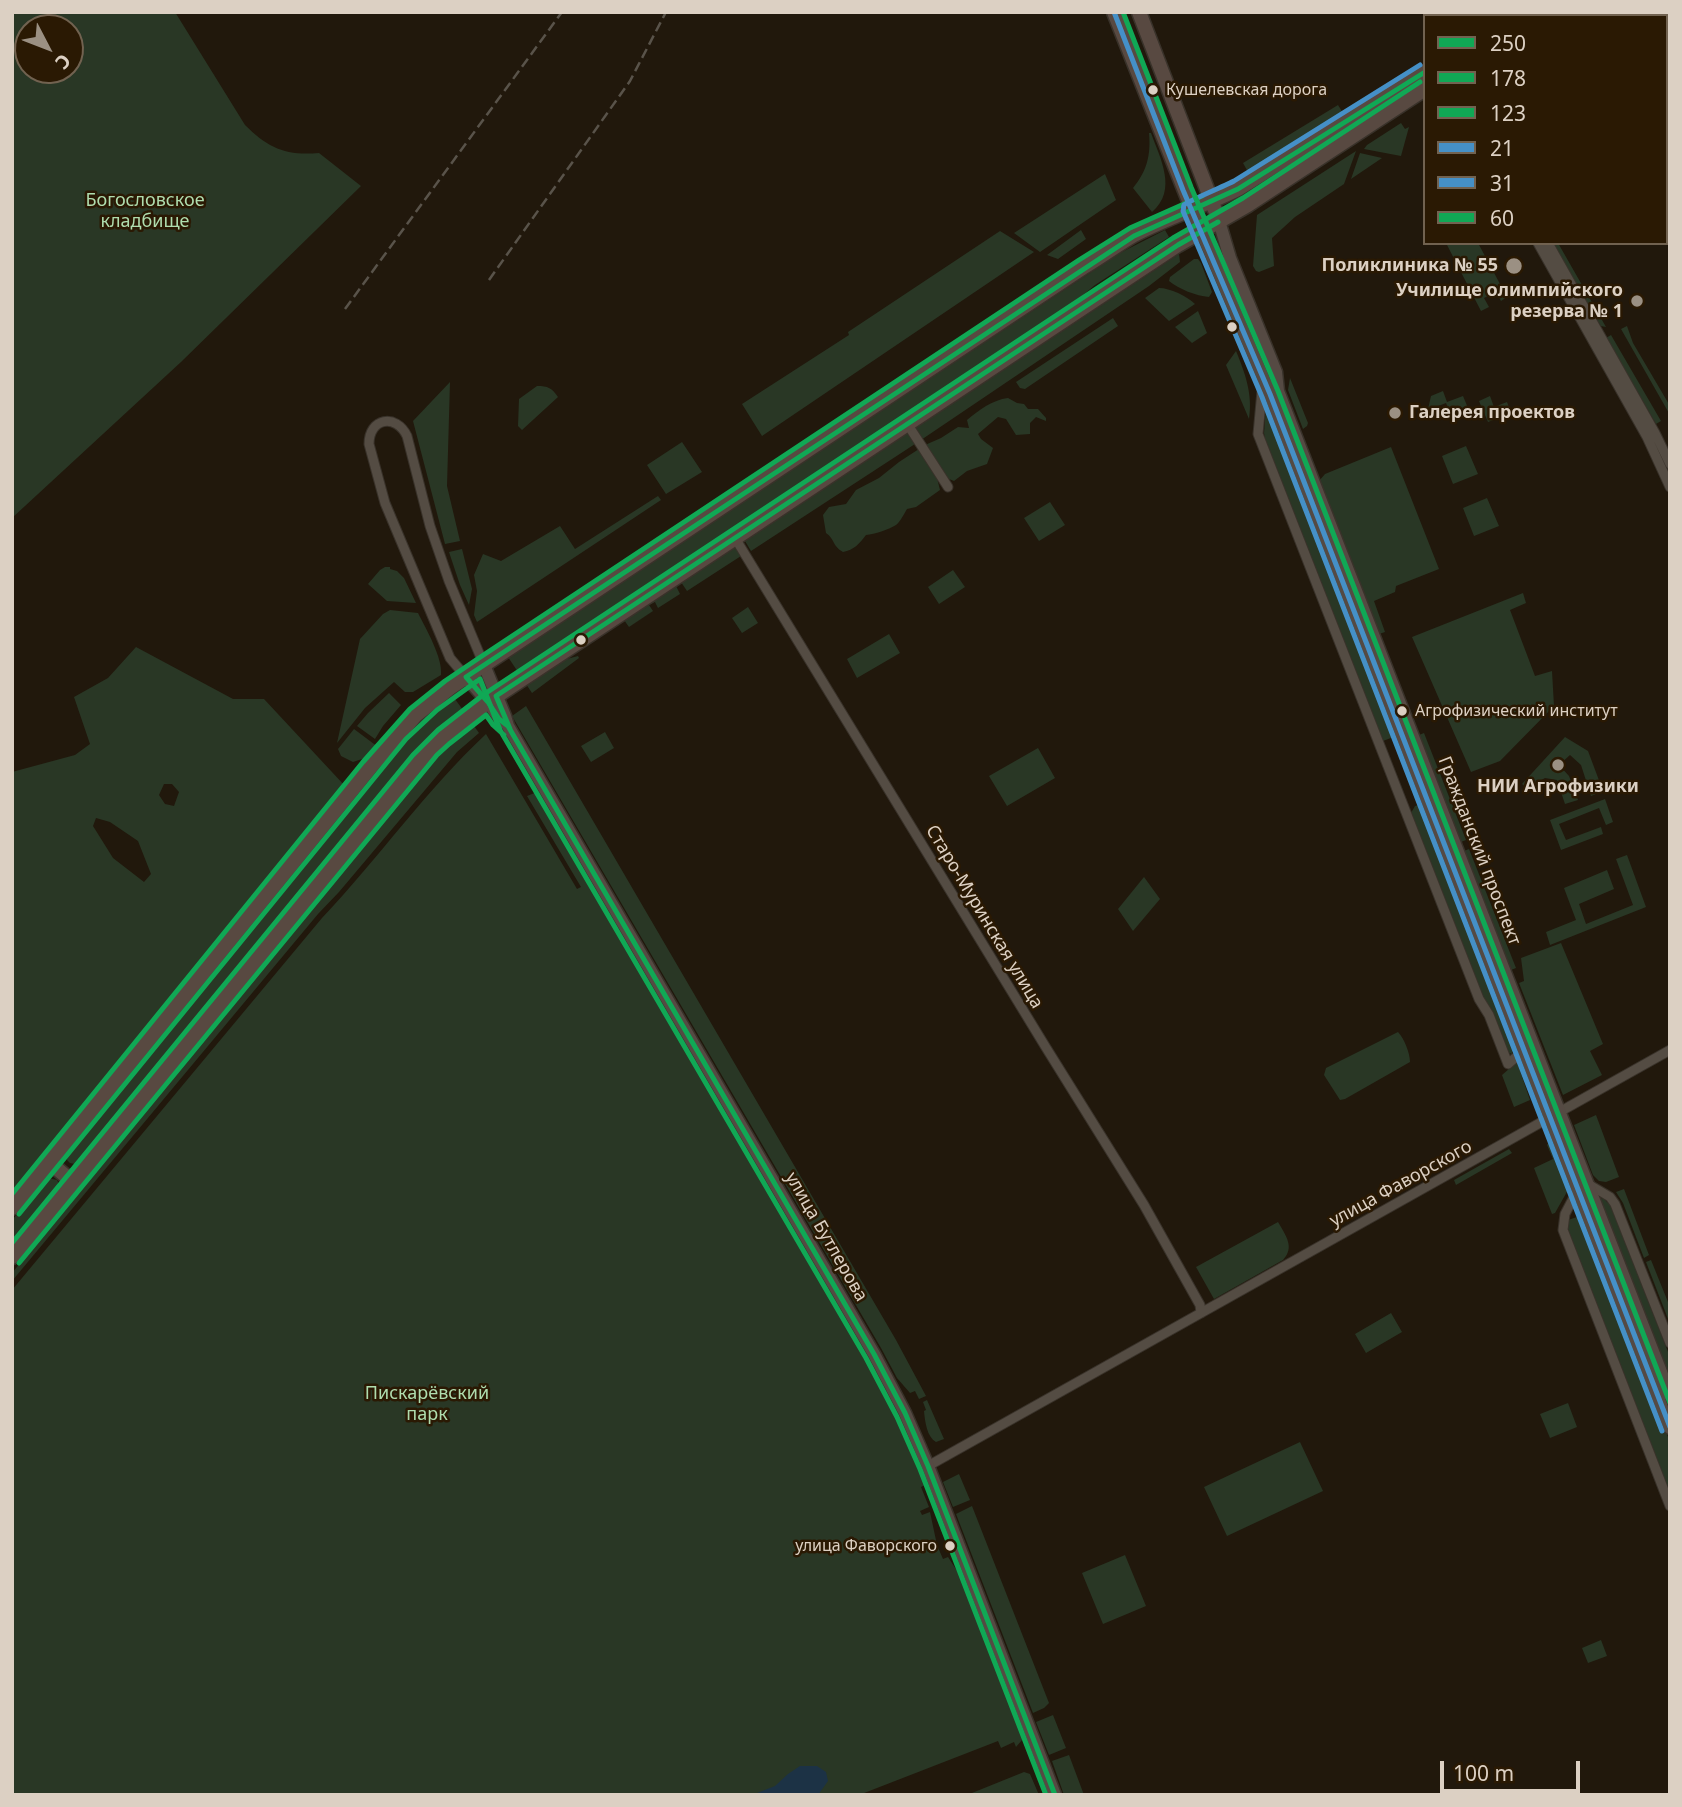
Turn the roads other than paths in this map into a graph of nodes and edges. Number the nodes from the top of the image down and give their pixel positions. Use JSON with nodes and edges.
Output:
{"nodes":[{"id":1,"x":1114,"y":12,"type":"edge"},
{"id":2,"x":1139,"y":12,"type":"edge"},
{"id":3,"x":1423,"y":73,"type":"edge"},
{"id":4,"x":1423,"y":90,"type":"edge"},
{"id":5,"x":1212,"y":202,"type":"junction"},
{"id":6,"x":1192,"y":209,"type":"junction"},
{"id":7,"x":1219,"y":221,"type":"junction"},
{"id":8,"x":1200,"y":231,"type":"junction"},
{"id":9,"x":1539,"y":245,"type":"edge"},
{"id":10,"x":1549,"y":245,"type":"edge"},
{"id":11,"x":1263,"y":380,"type":"junction"},
{"id":12,"x":908,"y":425,"type":"junction"},
{"id":13,"x":1662,"y":449,"type":"edge"},
{"id":14,"x":1670,"y":464,"type":"edge"},
{"id":15,"x":948,"y":487,"type":"dead end"},
{"id":16,"x":1670,"y":487,"type":"edge"},
{"id":17,"x":736,"y":538,"type":"junction"},
{"id":18,"x":484,"y":665,"type":"junction"},
{"id":19,"x":466,"y":677,"type":"junction"},
{"id":20,"x":492,"y":699,"type":"junction"},
{"id":21,"x":1670,"y":1050,"type":"edge"},
{"id":22,"x":1524,"y":1053,"type":"junction"},
{"id":23,"x":1554,"y":1115,"type":"junction"},
{"id":24,"x":49,"y":1162,"type":"junction"},
{"id":25,"x":74,"y":1183,"type":"junction"},
{"id":26,"x":1583,"y":1188,"type":"junction"},
{"id":27,"x":12,"y":1208,"type":"edge"},
{"id":28,"x":12,"y":1258,"type":"edge"},
{"id":29,"x":1201,"y":1314,"type":"junction"},
{"id":30,"x":1670,"y":1343,"type":"edge"},
{"id":31,"x":1670,"y":1395,"type":"edge"},
{"id":32,"x":1670,"y":1428,"type":"edge"},
{"id":33,"x":928,"y":1466,"type":"junction"},
{"id":34,"x":1670,"y":1506,"type":"edge"},
{"id":35,"x":1055,"y":1795,"type":"edge"}],
"edges":[{"from":1,"to":6,"type":"main road"},
{"from":2,"to":5,"type":"main road"},
{"from":3,"to":5,"type":"main road"},
{"from":4,"to":7,"type":"main road"},
{"from":5,"to":6,"type":"main road"},
{"from":5,"to":7,"type":"main road","name":"Гражданский проспект"},
{"from":6,"to":8,"type":"main road","name":"Гражданский проспект"},
{"from":6,"to":18,"type":"main road"},
{"from":7,"to":8,"type":"main road"},
{"from":7,"to":23,"type":"main road","name":"Гражданский проспект"},
{"from":8,"to":11,"type":"main road","name":"Гражданский проспект"},
{"from":8,"to":12,"type":"main road"},
{"from":9,"to":13,"type":"street"},
{"from":10,"to":13,"type":"street"},
{"from":11,"to":22,"type":"main road","name":"Гражданский проспект"},
{"from":11,"to":22,"type":"street","name":"Гражданский проспект"},
{"from":12,"to":15,"type":"street"},
{"from":12,"to":17,"type":"main road"},
{"from":13,"to":14,"type":"street"},
{"from":13,"to":16,"type":"street"},
{"from":17,"to":20,"type":"main road"},
{"from":17,"to":29,"type":"street","name":"Старо-Муринская улица"},
{"from":18,"to":19,"type":"main road"},
{"from":18,"to":19,"type":"street","name":"улица Бутлерова"},
{"from":18,"to":20,"type":"main road","name":"улица Бутлерова"},
{"from":19,"to":20,"type":"main road","name":"улица Бутлерова"},
{"from":19,"to":24,"type":"main road"},
{"from":20,"to":25,"type":"main road"},
{"from":20,"to":33,"type":"main road","name":"улица Бутлерова"},
{"from":21,"to":23,"type":"street","name":"улица Фаворского"},
{"from":22,"to":23,"type":"main road","name":"Гражданский проспект"},
{"from":23,"to":26,"type":"main road","name":"Гражданский проспект"},
{"from":23,"to":29,"type":"street","name":"улица Фаворского"},
{"from":24,"to":25,"type":"main road"},
{"from":24,"to":27,"type":"main road"},
{"from":25,"to":28,"type":"main road"},
{"from":26,"to":30,"type":"street"},
{"from":26,"to":31,"type":"main road","name":"Гражданский проспект"},
{"from":26,"to":32,"type":"main road","name":"Гражданский проспект"},
{"from":26,"to":34,"type":"street"},
{"from":29,"to":33,"type":"street","name":"улица Фаворского"},
{"from":33,"to":35,"type":"main road","name":"улица Бутлерова"}]}
